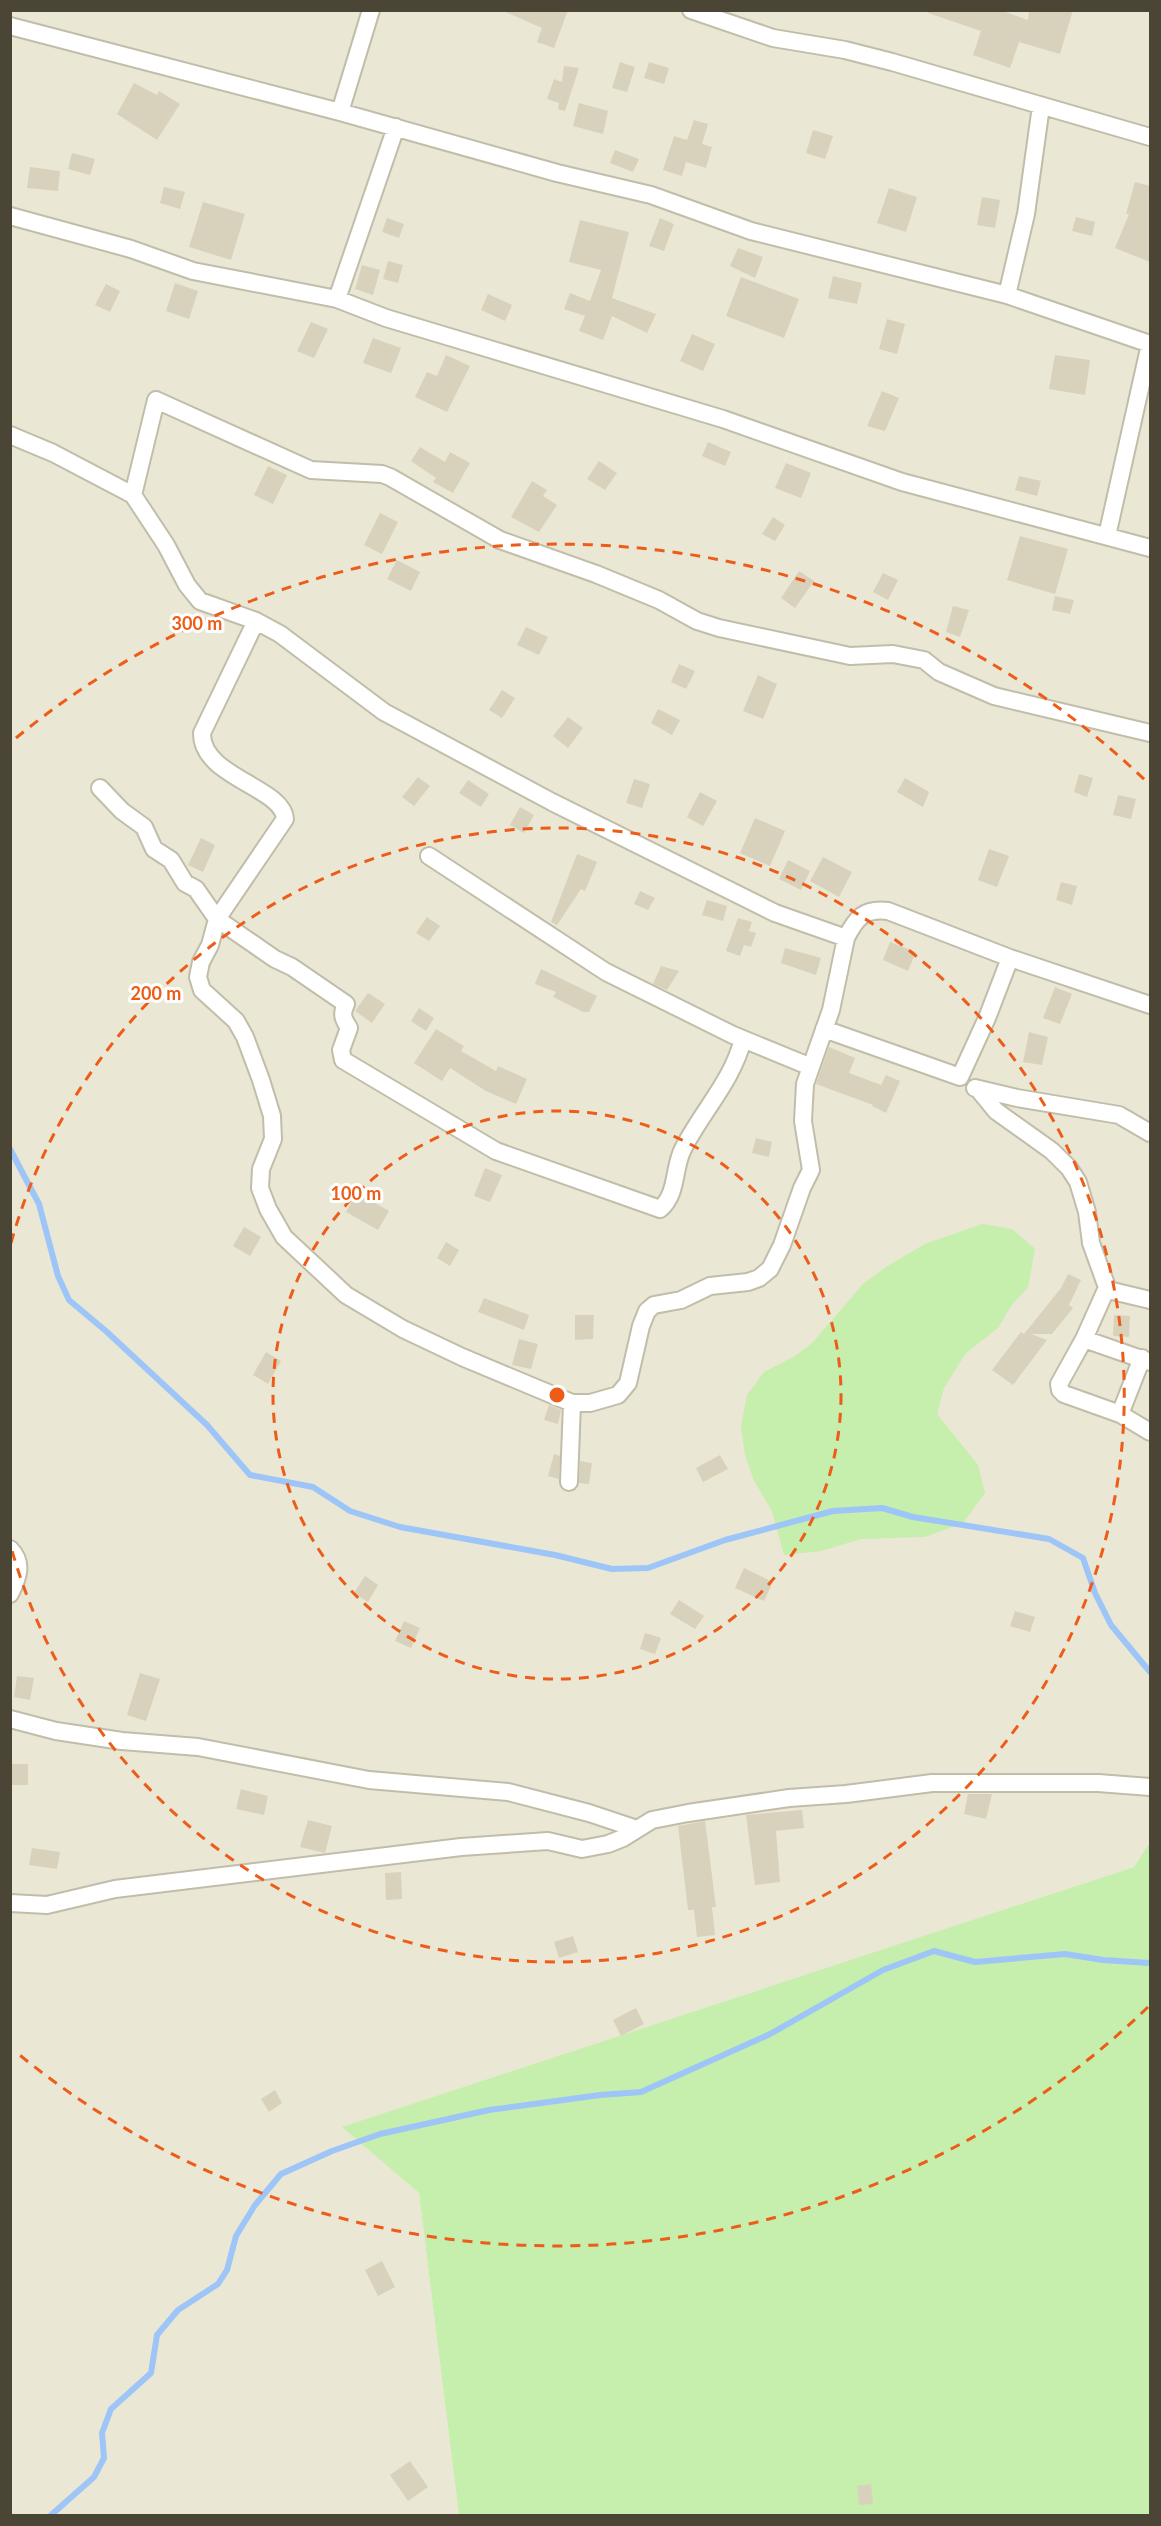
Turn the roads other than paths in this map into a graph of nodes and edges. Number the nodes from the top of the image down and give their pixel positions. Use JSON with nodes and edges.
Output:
{"nodes":[{"id":1,"x":371,"y":10,"type":"edge"},
{"id":2,"x":691,"y":10,"type":"edge"},
{"id":3,"x":10,"y":26,"type":"edge"},
{"id":4,"x":1041,"y":106,"type":"junction"},
{"id":5,"x":340,"y":112,"type":"junction"},
{"id":6,"x":396,"y":127,"type":"junction"},
{"id":7,"x":1150,"y":137,"type":"edge"},
{"id":8,"x":10,"y":216,"type":"edge"},
{"id":9,"x":1007,"y":295,"type":"junction"},
{"id":10,"x":337,"y":299,"type":"junction"},
{"id":11,"x":1150,"y":344,"type":"edge"},
{"id":12,"x":10,"y":435,"type":"edge"},
{"id":13,"x":133,"y":495,"type":"junction"},
{"id":14,"x":1107,"y":536,"type":"junction"},
{"id":15,"x":1150,"y":548,"type":"edge"},
{"id":16,"x":256,"y":621,"type":"junction"},
{"id":17,"x":1150,"y":732,"type":"edge"},
{"id":18,"x":100,"y":788,"type":"dead end"},
{"id":19,"x":429,"y":856,"type":"dead end"},
{"id":20,"x":217,"y":919,"type":"junction"},
{"id":21,"x":846,"y":938,"type":"junction"},
{"id":22,"x":1010,"y":958,"type":"junction"},
{"id":23,"x":1150,"y":1005,"type":"edge"},
{"id":24,"x":824,"y":1029,"type":"junction"},
{"id":25,"x":743,"y":1039,"type":"junction"},
{"id":26,"x":811,"y":1067,"type":"junction"},
{"id":27,"x":960,"y":1077,"type":"junction"},
{"id":28,"x":978,"y":1089,"type":"junction"},
{"id":29,"x":1150,"y":1133,"type":"edge"},
{"id":30,"x":1108,"y":1290,"type":"junction"},
{"id":31,"x":1150,"y":1300,"type":"edge"},
{"id":32,"x":1084,"y":1339,"type":"junction"},
{"id":33,"x":1146,"y":1360,"type":"edge"},
{"id":34,"x":572,"y":1403,"type":"junction"},
{"id":35,"x":1120,"y":1414,"type":"junction"},
{"id":36,"x":1150,"y":1432,"type":"edge"},
{"id":37,"x":569,"y":1482,"type":"dead end"},
{"id":38,"x":10,"y":1549,"type":"edge"},
{"id":39,"x":10,"y":1594,"type":"edge"},
{"id":40,"x":10,"y":1719,"type":"edge"},
{"id":41,"x":1150,"y":1787,"type":"edge"},
{"id":42,"x":637,"y":1828,"type":"junction"},
{"id":43,"x":10,"y":1903,"type":"edge"}],
"edges":[{"from":1,"to":5,"type":"street"},
{"from":2,"to":4,"type":"street"},
{"from":3,"to":5,"type":"street"},
{"from":4,"to":7,"type":"street"},
{"from":4,"to":9,"type":"street"},
{"from":5,"to":6,"type":"street"},
{"from":6,"to":9,"type":"street"},
{"from":6,"to":10,"type":"street"},
{"from":8,"to":10,"type":"street"},
{"from":9,"to":11,"type":"street"},
{"from":10,"to":14,"type":"street"},
{"from":11,"to":14,"type":"street"},
{"from":12,"to":13,"type":"street"},
{"from":13,"to":16,"type":"street"},
{"from":13,"to":17,"type":"street"},
{"from":14,"to":15,"type":"street"},
{"from":16,"to":20,"type":"street"},
{"from":16,"to":21,"type":"street"},
{"from":18,"to":20,"type":"street"},
{"from":19,"to":25,"type":"street"},
{"from":20,"to":25,"type":"street"},
{"from":20,"to":34,"type":"street"},
{"from":21,"to":22,"type":"street"},
{"from":21,"to":24,"type":"street"},
{"from":22,"to":23,"type":"street"},
{"from":22,"to":27,"type":"street"},
{"from":24,"to":26,"type":"street"},
{"from":24,"to":27,"type":"street"},
{"from":25,"to":26,"type":"street"},
{"from":26,"to":34,"type":"street"},
{"from":27,"to":28,"type":"street"},
{"from":28,"to":29,"type":"street"},
{"from":28,"to":30,"type":"street"},
{"from":30,"to":31,"type":"street"},
{"from":30,"to":32,"type":"street"},
{"from":32,"to":33,"type":"street"},
{"from":32,"to":35,"type":"street"},
{"from":33,"to":35,"type":"street"},
{"from":34,"to":37,"type":"street"},
{"from":35,"to":36,"type":"street"},
{"from":38,"to":39,"type":"street"},
{"from":40,"to":42,"type":"street"},
{"from":41,"to":42,"type":"street"},
{"from":42,"to":43,"type":"street"}]}
